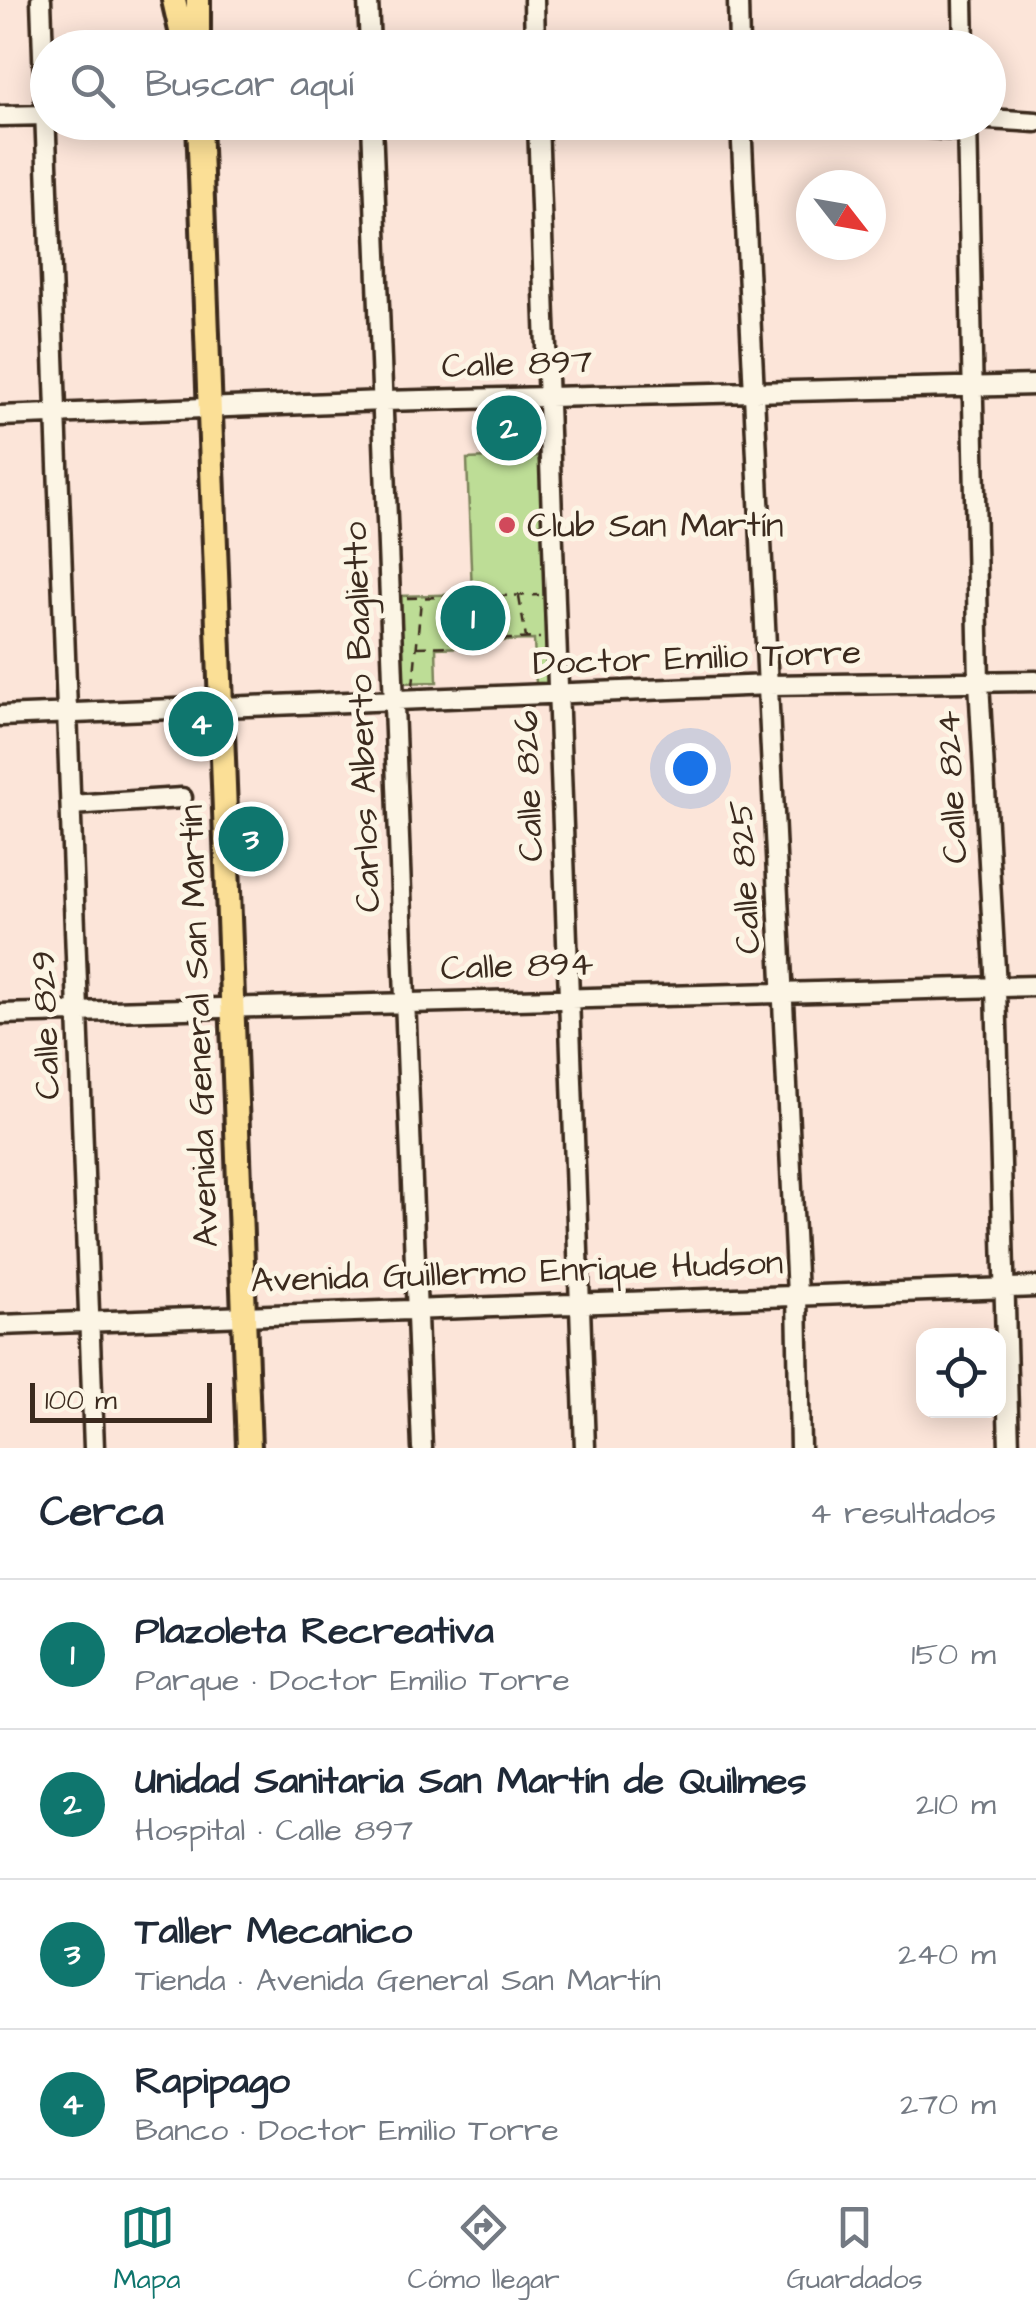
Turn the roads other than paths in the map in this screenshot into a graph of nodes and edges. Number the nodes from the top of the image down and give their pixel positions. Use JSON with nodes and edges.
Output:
{"nodes":[{"id":1,"x":41,"y":0,"type":"edge"},
{"id":2,"x":174,"y":0,"type":"edge"},
{"id":3,"x":198,"y":0,"type":"edge"},
{"id":4,"x":368,"y":0,"type":"edge"},
{"id":5,"x":534,"y":0,"type":"edge"},
{"id":6,"x":738,"y":0,"type":"edge"},
{"id":7,"x":962,"y":0,"type":"edge"},
{"id":8,"x":42,"y":30,"type":"edge"},
{"id":9,"x":180,"y":30,"type":"edge"},
{"id":10,"x":198,"y":30,"type":"edge"},
{"id":11,"x":369,"y":30,"type":"edge"},
{"id":12,"x":535,"y":30,"type":"edge"},
{"id":13,"x":739,"y":30,"type":"edge"},
{"id":14,"x":963,"y":30,"type":"edge"},
{"id":15,"x":30,"y":115,"type":"edge"},
{"id":16,"x":0,"y":116,"type":"edge"},
{"id":17,"x":1006,"y":121,"type":"edge"},
{"id":18,"x":1036,"y":122,"type":"edge"},
{"id":19,"x":47,"y":140,"type":"edge"},
{"id":20,"x":200,"y":140,"type":"edge"},
{"id":21,"x":373,"y":140,"type":"edge"},
{"id":22,"x":539,"y":140,"type":"edge"},
{"id":23,"x":742,"y":140,"type":"edge"},
{"id":24,"x":967,"y":140,"type":"edge"},
{"id":25,"x":1036,"y":385,"type":"edge"},
{"id":26,"x":972,"y":387,"type":"junction"},
{"id":27,"x":754,"y":390,"type":"junction"},
{"id":28,"x":547,"y":396,"type":"junction"},
{"id":29,"x":383,"y":401,"type":"junction"},
{"id":30,"x":210,"y":409,"type":"junction"},
{"id":31,"x":58,"y":414,"type":"junction"},
{"id":32,"x":0,"y":416,"type":"edge"},
{"id":33,"x":980,"y":682,"type":"junction"},
{"id":34,"x":1036,"y":682,"type":"edge"},
{"id":35,"x":769,"y":685,"type":"junction"},
{"id":36,"x":559,"y":695,"type":"junction"},
{"id":37,"x":403,"y":702,"type":"junction"},
{"id":38,"x":223,"y":709,"type":"junction"},
{"id":39,"x":67,"y":712,"type":"junction"},
{"id":40,"x":0,"y":716,"type":"edge"},
{"id":41,"x":182,"y":798,"type":"dead end"},
{"id":42,"x":70,"y":805,"type":"junction"},
{"id":43,"x":1036,"y":986,"type":"edge"},
{"id":44,"x":996,"y":988,"type":"junction"},
{"id":45,"x":783,"y":992,"type":"junction"},
{"id":46,"x":568,"y":997,"type":"junction"},
{"id":47,"x":406,"y":1002,"type":"junction"},
{"id":48,"x":234,"y":1008,"type":"junction"},
{"id":49,"x":78,"y":1012,"type":"junction"},
{"id":50,"x":0,"y":1014,"type":"edge"},
{"id":51,"x":1036,"y":1287,"type":"edge"},
{"id":52,"x":1005,"y":1288,"type":"junction"},
{"id":53,"x":797,"y":1295,"type":"junction"},
{"id":54,"x":579,"y":1304,"type":"junction"},
{"id":55,"x":416,"y":1309,"type":"junction"},
{"id":56,"x":244,"y":1314,"type":"junction"},
{"id":57,"x":89,"y":1322,"type":"junction"},
{"id":58,"x":0,"y":1325,"type":"edge"},
{"id":59,"x":94,"y":1448,"type":"edge"},
{"id":60,"x":250,"y":1448,"type":"edge"},
{"id":61,"x":422,"y":1448,"type":"edge"},
{"id":62,"x":585,"y":1448,"type":"edge"},
{"id":63,"x":800,"y":1448,"type":"edge"},
{"id":64,"x":1009,"y":1448,"type":"edge"}],
"edges":[{"from":1,"to":8,"type":"street","name":"Calle 829"},
{"from":2,"to":9,"type":"main road"},
{"from":3,"to":10,"type":"main road"},
{"from":4,"to":11,"type":"street"},
{"from":5,"to":12,"type":"street"},
{"from":6,"to":13,"type":"street"},
{"from":7,"to":14,"type":"street"},
{"from":15,"to":16,"type":"street"},
{"from":17,"to":18,"type":"street"},
{"from":19,"to":31,"type":"street","name":"Calle 829"},
{"from":20,"to":30,"type":"main road","name":"Avenida General San Martín"},
{"from":21,"to":29,"type":"street","name":"Carlos Alberto Baglietto"},
{"from":22,"to":28,"type":"street","name":"Calle 826"},
{"from":23,"to":27,"type":"street","name":"Calle 825"},
{"from":24,"to":26,"type":"street","name":"Calle 824"},
{"from":25,"to":26,"type":"street","name":"Calle 897"},
{"from":26,"to":27,"type":"street","name":"Calle 897"},
{"from":26,"to":33,"type":"street","name":"Calle 824"},
{"from":27,"to":28,"type":"street","name":"Calle 897"},
{"from":27,"to":35,"type":"street","name":"Calle 825"},
{"from":28,"to":29,"type":"street","name":"Calle 897"},
{"from":28,"to":36,"type":"street","name":"Calle 826"},
{"from":29,"to":30,"type":"street","name":"Calle 897"},
{"from":29,"to":37,"type":"street","name":"Carlos Alberto Baglietto"},
{"from":30,"to":31,"type":"street","name":"Calle 897"},
{"from":30,"to":38,"type":"main road","name":"Avenida General San Martín"},
{"from":31,"to":32,"type":"street","name":"Calle 897"},
{"from":31,"to":39,"type":"street","name":"Calle 829"},
{"from":33,"to":34,"type":"street","name":"Doctor Emilio Torre"},
{"from":33,"to":35,"type":"street","name":"Doctor Emilio Torre"},
{"from":33,"to":44,"type":"street","name":"Calle 824"},
{"from":35,"to":36,"type":"street","name":"Doctor Emilio Torre"},
{"from":35,"to":45,"type":"street","name":"Calle 825"},
{"from":36,"to":37,"type":"street","name":"Doctor Emilio Torre"},
{"from":36,"to":46,"type":"street","name":"Calle 826"},
{"from":37,"to":38,"type":"street","name":"Doctor Emilio Torre"},
{"from":37,"to":47,"type":"street","name":"Carlos Alberto Baglietto"},
{"from":38,"to":39,"type":"street","name":"Doctor Emilio Torre"},
{"from":38,"to":48,"type":"main road","name":"Avenida General San Martín"},
{"from":39,"to":40,"type":"street","name":"Doctor Emilio Torre"},
{"from":39,"to":42,"type":"street","name":"Calle 829"},
{"from":41,"to":42,"type":"street"},
{"from":42,"to":49,"type":"street","name":"Calle 829"},
{"from":43,"to":44,"type":"street","name":"Calle 894"},
{"from":44,"to":45,"type":"street","name":"Calle 894"},
{"from":44,"to":52,"type":"street","name":"Calle 824"},
{"from":45,"to":46,"type":"street","name":"Calle 894"},
{"from":45,"to":53,"type":"street","name":"Calle 825"},
{"from":46,"to":47,"type":"street","name":"Calle 894"},
{"from":46,"to":54,"type":"street","name":"Calle 826"},
{"from":47,"to":48,"type":"street","name":"Calle 894"},
{"from":47,"to":55,"type":"street","name":"Carlos Alberto Baglietto"},
{"from":48,"to":49,"type":"street","name":"Calle 894"},
{"from":48,"to":56,"type":"main road","name":"Avenida General San Martín"},
{"from":49,"to":50,"type":"street","name":"Calle 894"},
{"from":49,"to":57,"type":"street","name":"Calle 829"},
{"from":51,"to":52,"type":"street","name":"Avenida Guillermo Enrique Hudson"},
{"from":52,"to":53,"type":"street","name":"Avenida Guillermo Enrique Hudson"},
{"from":52,"to":64,"type":"street","name":"Calle 824"},
{"from":53,"to":54,"type":"street","name":"Avenida Guillermo Enrique Hudson"},
{"from":53,"to":63,"type":"street","name":"Calle 825"},
{"from":54,"to":55,"type":"street","name":"Avenida Guillermo Enrique Hudson"},
{"from":54,"to":62,"type":"street","name":"Calle 826"},
{"from":55,"to":56,"type":"street","name":"Avenida Guillermo Enrique Hudson"},
{"from":55,"to":61,"type":"street","name":"Carlos Alberto Baglietto"},
{"from":56,"to":57,"type":"street","name":"Avenida Guillermo Enrique Hudson"},
{"from":56,"to":60,"type":"main road","name":"Avenida General San Martín"},
{"from":57,"to":58,"type":"street","name":"Avenida Guillermo Enrique Hudson"},
{"from":57,"to":59,"type":"street","name":"Calle 829"}]}
